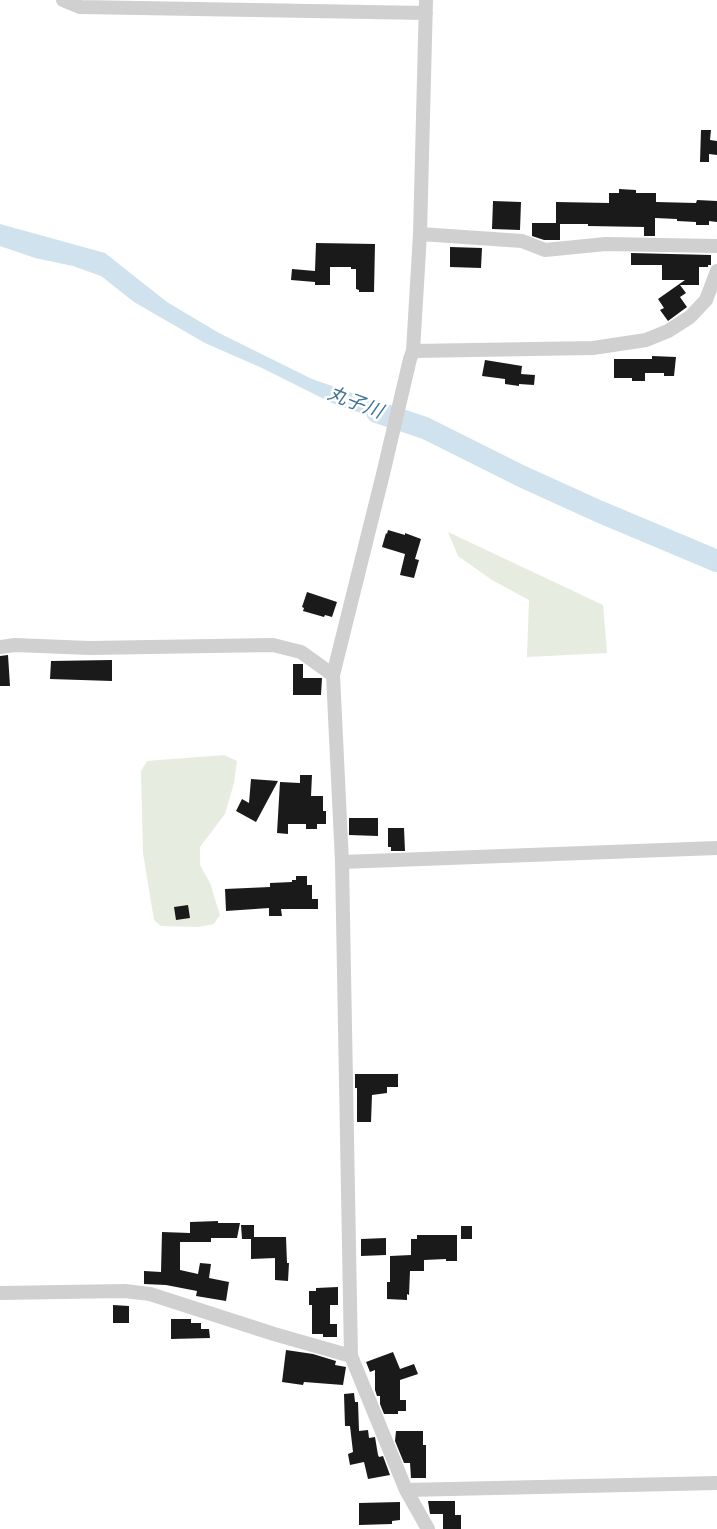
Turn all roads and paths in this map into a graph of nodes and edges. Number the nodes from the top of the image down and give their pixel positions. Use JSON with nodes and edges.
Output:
{"nodes":[{"id":1,"x":63,"y":0,"type":"edge"},
{"id":2,"x":426,"y":6,"type":"edge"},
{"id":3,"x":420,"y":234,"type":"junction"},
{"id":4,"x":717,"y":246,"type":"edge"},
{"id":5,"x":717,"y":271,"type":"edge"},
{"id":6,"x":411,"y":355,"type":"junction"},
{"id":7,"x":0,"y":647,"type":"edge"},
{"id":8,"x":333,"y":675,"type":"junction"},
{"id":9,"x":717,"y":848,"type":"edge"},
{"id":10,"x":342,"y":862,"type":"junction"},
{"id":11,"x":0,"y":1294,"type":"edge"},
{"id":12,"x":351,"y":1356,"type":"junction"},
{"id":13,"x":717,"y":1483,"type":"edge"},
{"id":14,"x":406,"y":1490,"type":"junction"},
{"id":15,"x":428,"y":1529,"type":"edge"}],
"edges":[{"from":1,"to":2,"type":"street"},
{"from":2,"to":3,"type":"street"},
{"from":3,"to":4,"type":"street"},
{"from":3,"to":6,"type":"street"},
{"from":5,"to":6,"type":"street"},
{"from":6,"to":8,"type":"street"},
{"from":7,"to":8,"type":"street"},
{"from":8,"to":10,"type":"street"},
{"from":9,"to":10,"type":"street"},
{"from":10,"to":12,"type":"street"},
{"from":11,"to":12,"type":"street"},
{"from":12,"to":14,"type":"street"},
{"from":13,"to":14,"type":"street"},
{"from":14,"to":15,"type":"street"}]}
